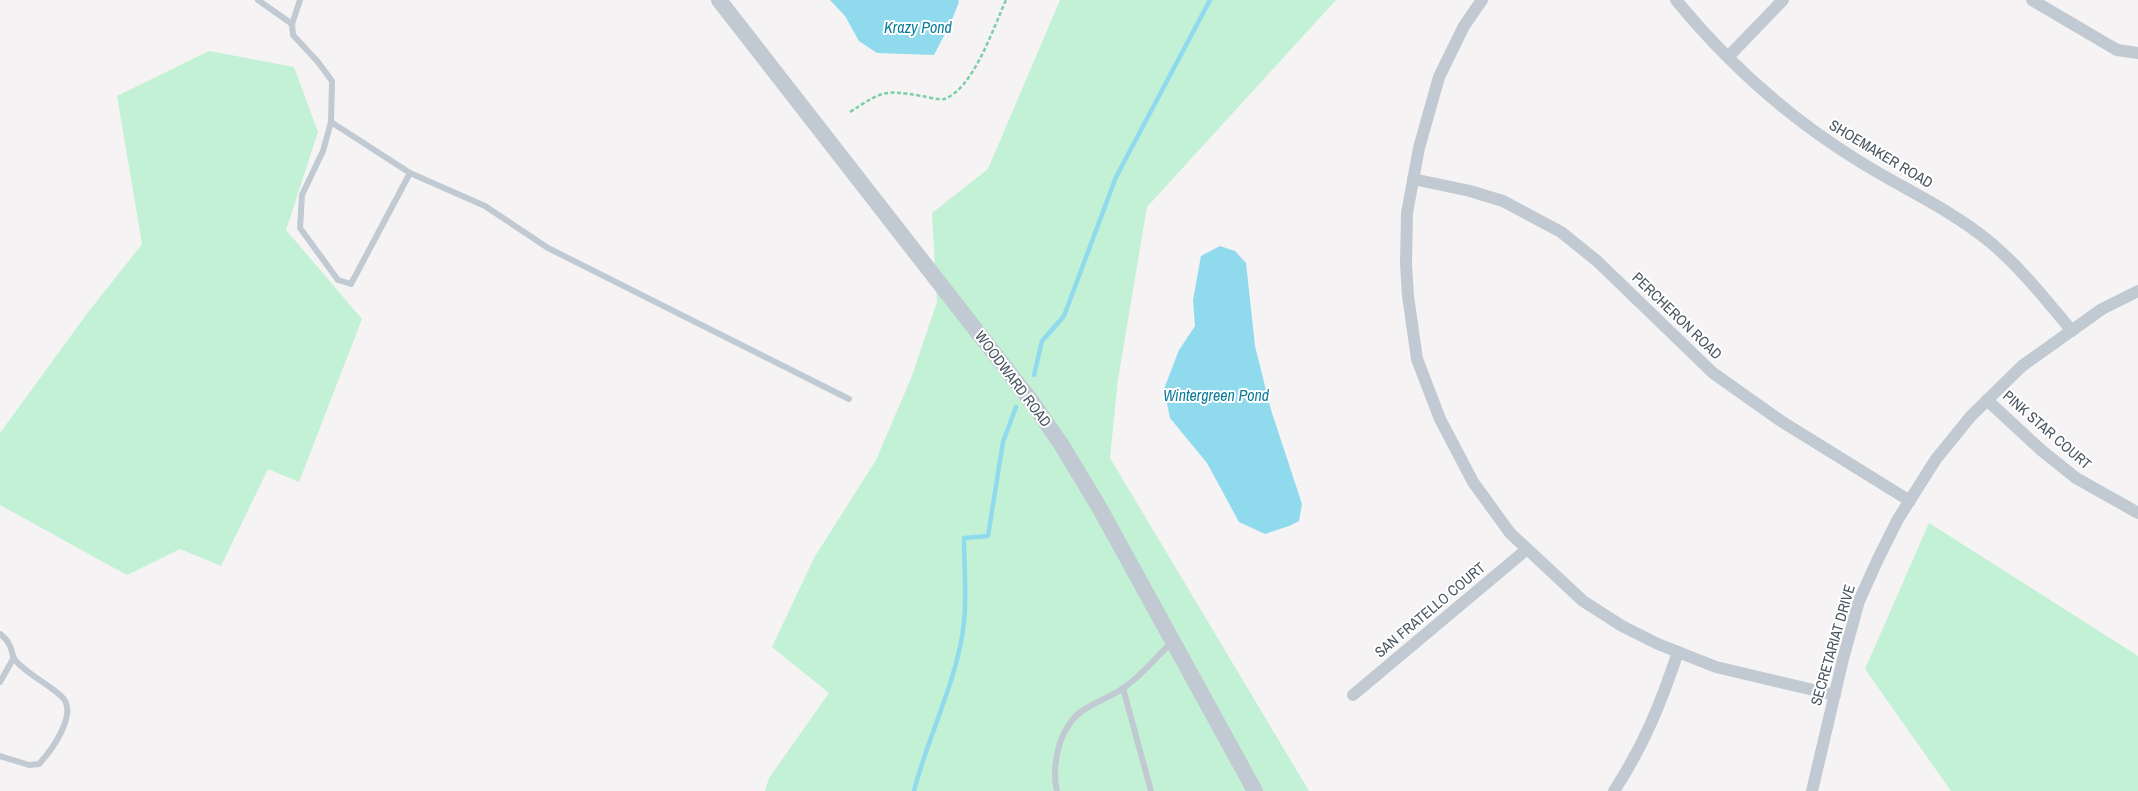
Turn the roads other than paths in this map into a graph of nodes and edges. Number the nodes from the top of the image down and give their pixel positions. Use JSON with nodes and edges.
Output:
{"nodes":[{"id":1,"x":258,"y":0,"type":"edge"},
{"id":2,"x":300,"y":0,"type":"edge"},
{"id":3,"x":719,"y":0,"type":"edge"},
{"id":4,"x":1482,"y":0,"type":"edge"},
{"id":5,"x":1676,"y":0,"type":"edge"},
{"id":6,"x":1783,"y":0,"type":"edge"},
{"id":7,"x":2032,"y":0,"type":"edge"},
{"id":8,"x":292,"y":24,"type":"junction"},
{"id":9,"x":2138,"y":54,"type":"edge"},
{"id":10,"x":1728,"y":57,"type":"junction"},
{"id":11,"x":331,"y":122,"type":"junction"},
{"id":12,"x":410,"y":173,"type":"junction"},
{"id":13,"x":1413,"y":179,"type":"junction"},
{"id":14,"x":2138,"y":292,"type":"edge"},
{"id":15,"x":2072,"y":331,"type":"junction"},
{"id":16,"x":849,"y":399,"type":"dead end"},
{"id":17,"x":1987,"y":400,"type":"junction"},
{"id":18,"x":1910,"y":501,"type":"junction"},
{"id":19,"x":2138,"y":513,"type":"edge"},
{"id":20,"x":1527,"y":549,"type":"junction"},
{"id":21,"x":0,"y":634,"type":"edge"},
{"id":22,"x":1173,"y":641,"type":"junction"},
{"id":23,"x":1678,"y":652,"type":"junction"},
{"id":24,"x":14,"y":659,"type":"junction"},
{"id":25,"x":0,"y":682,"type":"edge"},
{"id":26,"x":1123,"y":688,"type":"junction"},
{"id":27,"x":1353,"y":695,"type":"dead end"},
{"id":28,"x":1835,"y":695,"type":"junction"},
{"id":29,"x":0,"y":756,"type":"edge"},
{"id":30,"x":1057,"y":791,"type":"edge"},
{"id":31,"x":1151,"y":791,"type":"edge"},
{"id":32,"x":1255,"y":791,"type":"edge"},
{"id":33,"x":1614,"y":791,"type":"edge"},
{"id":34,"x":1812,"y":791,"type":"edge"}],
"edges":[{"from":1,"to":8,"type":"lane"},
{"from":2,"to":8,"type":"lane"},
{"from":3,"to":22,"type":"street","name":"WOODWARD ROAD"},
{"from":4,"to":13,"type":"street"},
{"from":5,"to":10,"type":"street","name":"SHOEMAKER ROAD"},
{"from":6,"to":10,"type":"street"},
{"from":7,"to":9,"type":"street"},
{"from":8,"to":11,"type":"lane"},
{"from":10,"to":15,"type":"street","name":"SHOEMAKER ROAD"},
{"from":11,"to":12,"type":"lane"},
{"from":11,"to":12,"type":"lane"},
{"from":12,"to":16,"type":"lane"},
{"from":13,"to":18,"type":"street","name":"PERCHERON ROAD"},
{"from":13,"to":20,"type":"street"},
{"from":14,"to":15,"type":"street","name":"SECRETARIAT DRIVE"},
{"from":15,"to":17,"type":"street","name":"SECRETARIAT DRIVE"},
{"from":17,"to":18,"type":"street","name":"SECRETARIAT DRIVE"},
{"from":17,"to":19,"type":"street","name":"PINK STAR COURT"},
{"from":18,"to":28,"type":"street","name":"SECRETARIAT DRIVE"},
{"from":20,"to":23,"type":"street"},
{"from":20,"to":27,"type":"street","name":"SAN FRATELLO COURT"},
{"from":21,"to":24,"type":"lane"},
{"from":22,"to":26,"type":"lane"},
{"from":22,"to":32,"type":"street","name":"WOODWARD ROAD"},
{"from":23,"to":28,"type":"street"},
{"from":23,"to":33,"type":"street"},
{"from":24,"to":25,"type":"lane"},
{"from":24,"to":29,"type":"lane"},
{"from":26,"to":30,"type":"lane"},
{"from":26,"to":31,"type":"lane"},
{"from":28,"to":34,"type":"street","name":"SECRETARIAT DRIVE"}]}
